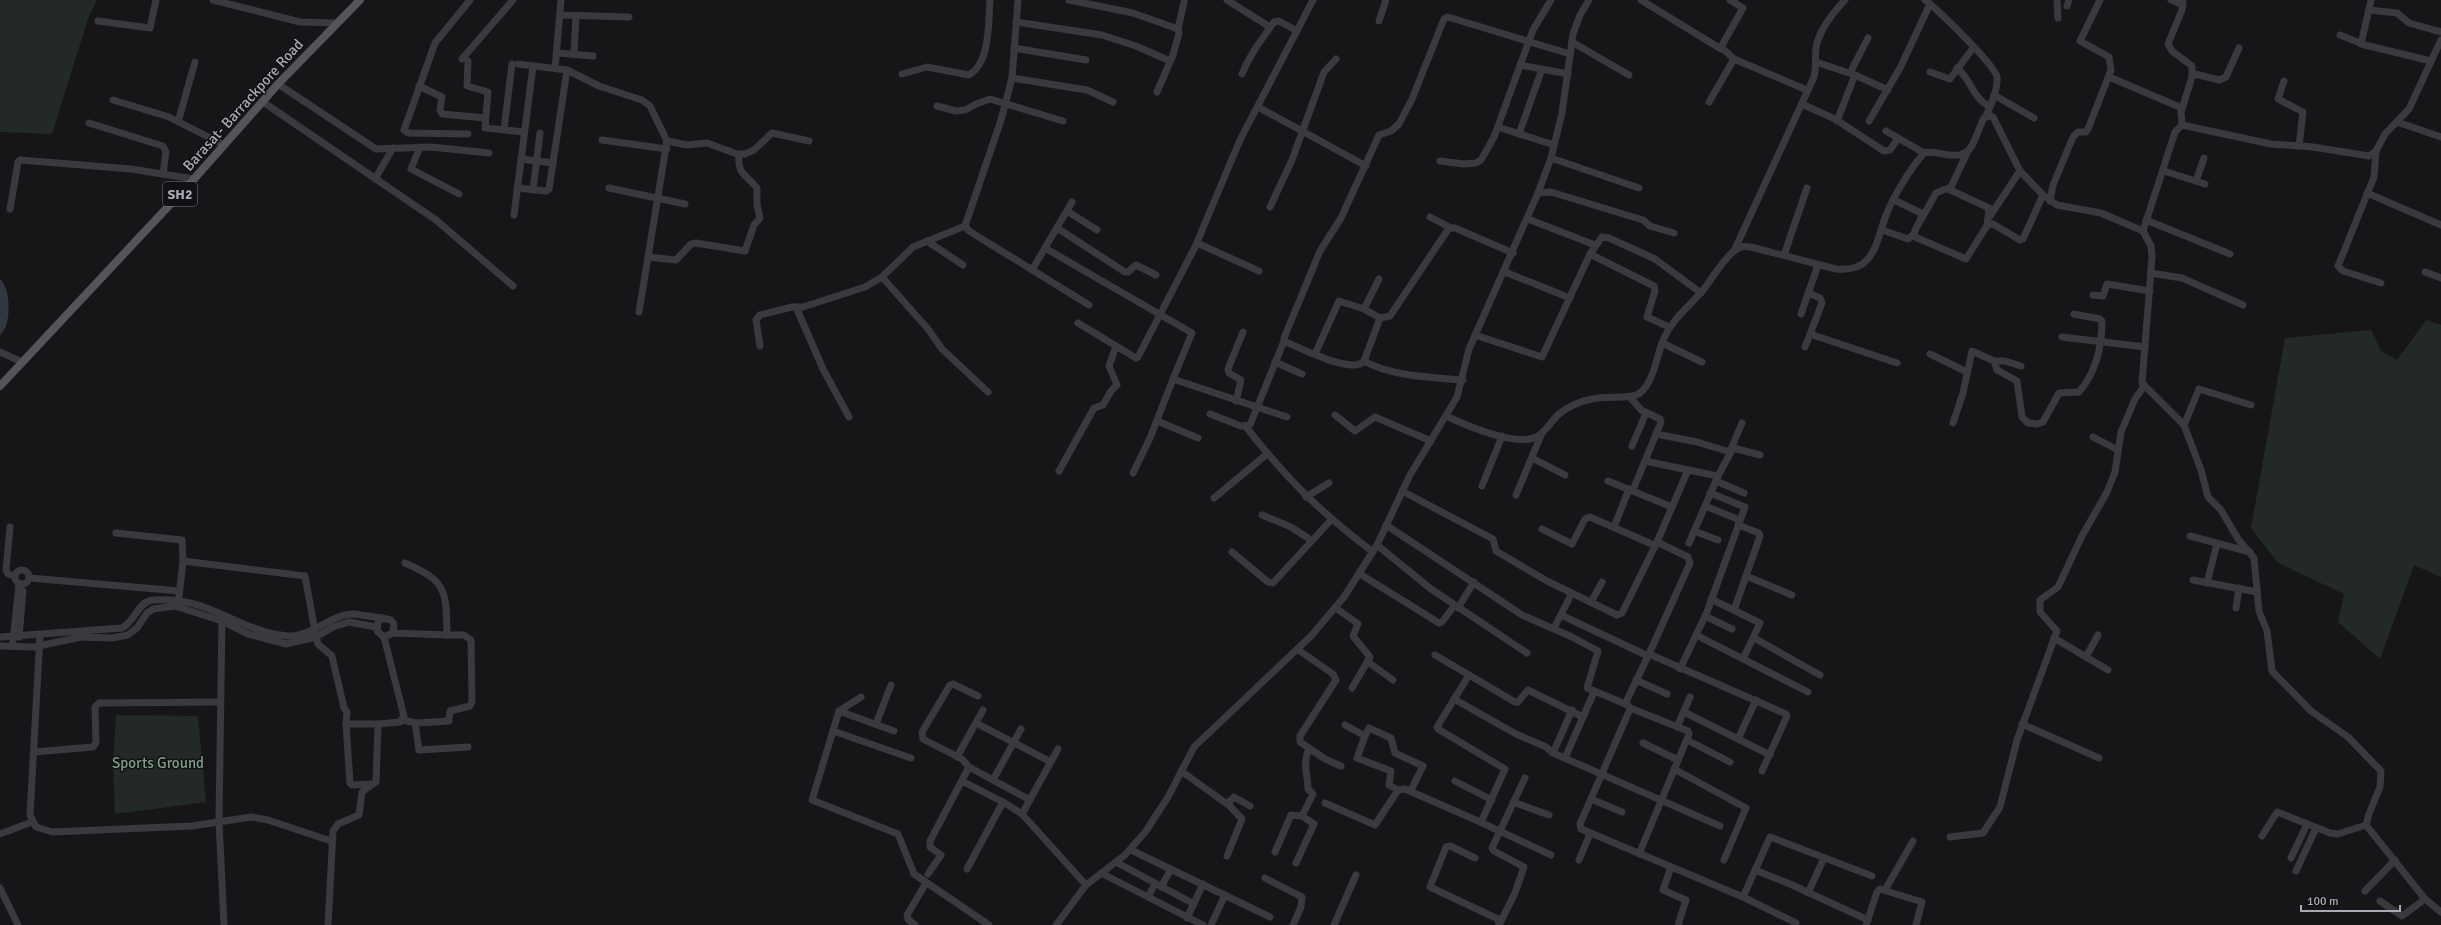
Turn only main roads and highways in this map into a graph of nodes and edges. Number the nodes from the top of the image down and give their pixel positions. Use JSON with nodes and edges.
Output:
{"nodes":[{"id":1,"x":360,"y":0,"type":"edge"},
{"id":2,"x":0,"y":386,"type":"edge"}],
"edges":[{"from":1,"to":2,"type":"main road","name":"Barasat- Barrackpore Road","number":"SH2"}]}
